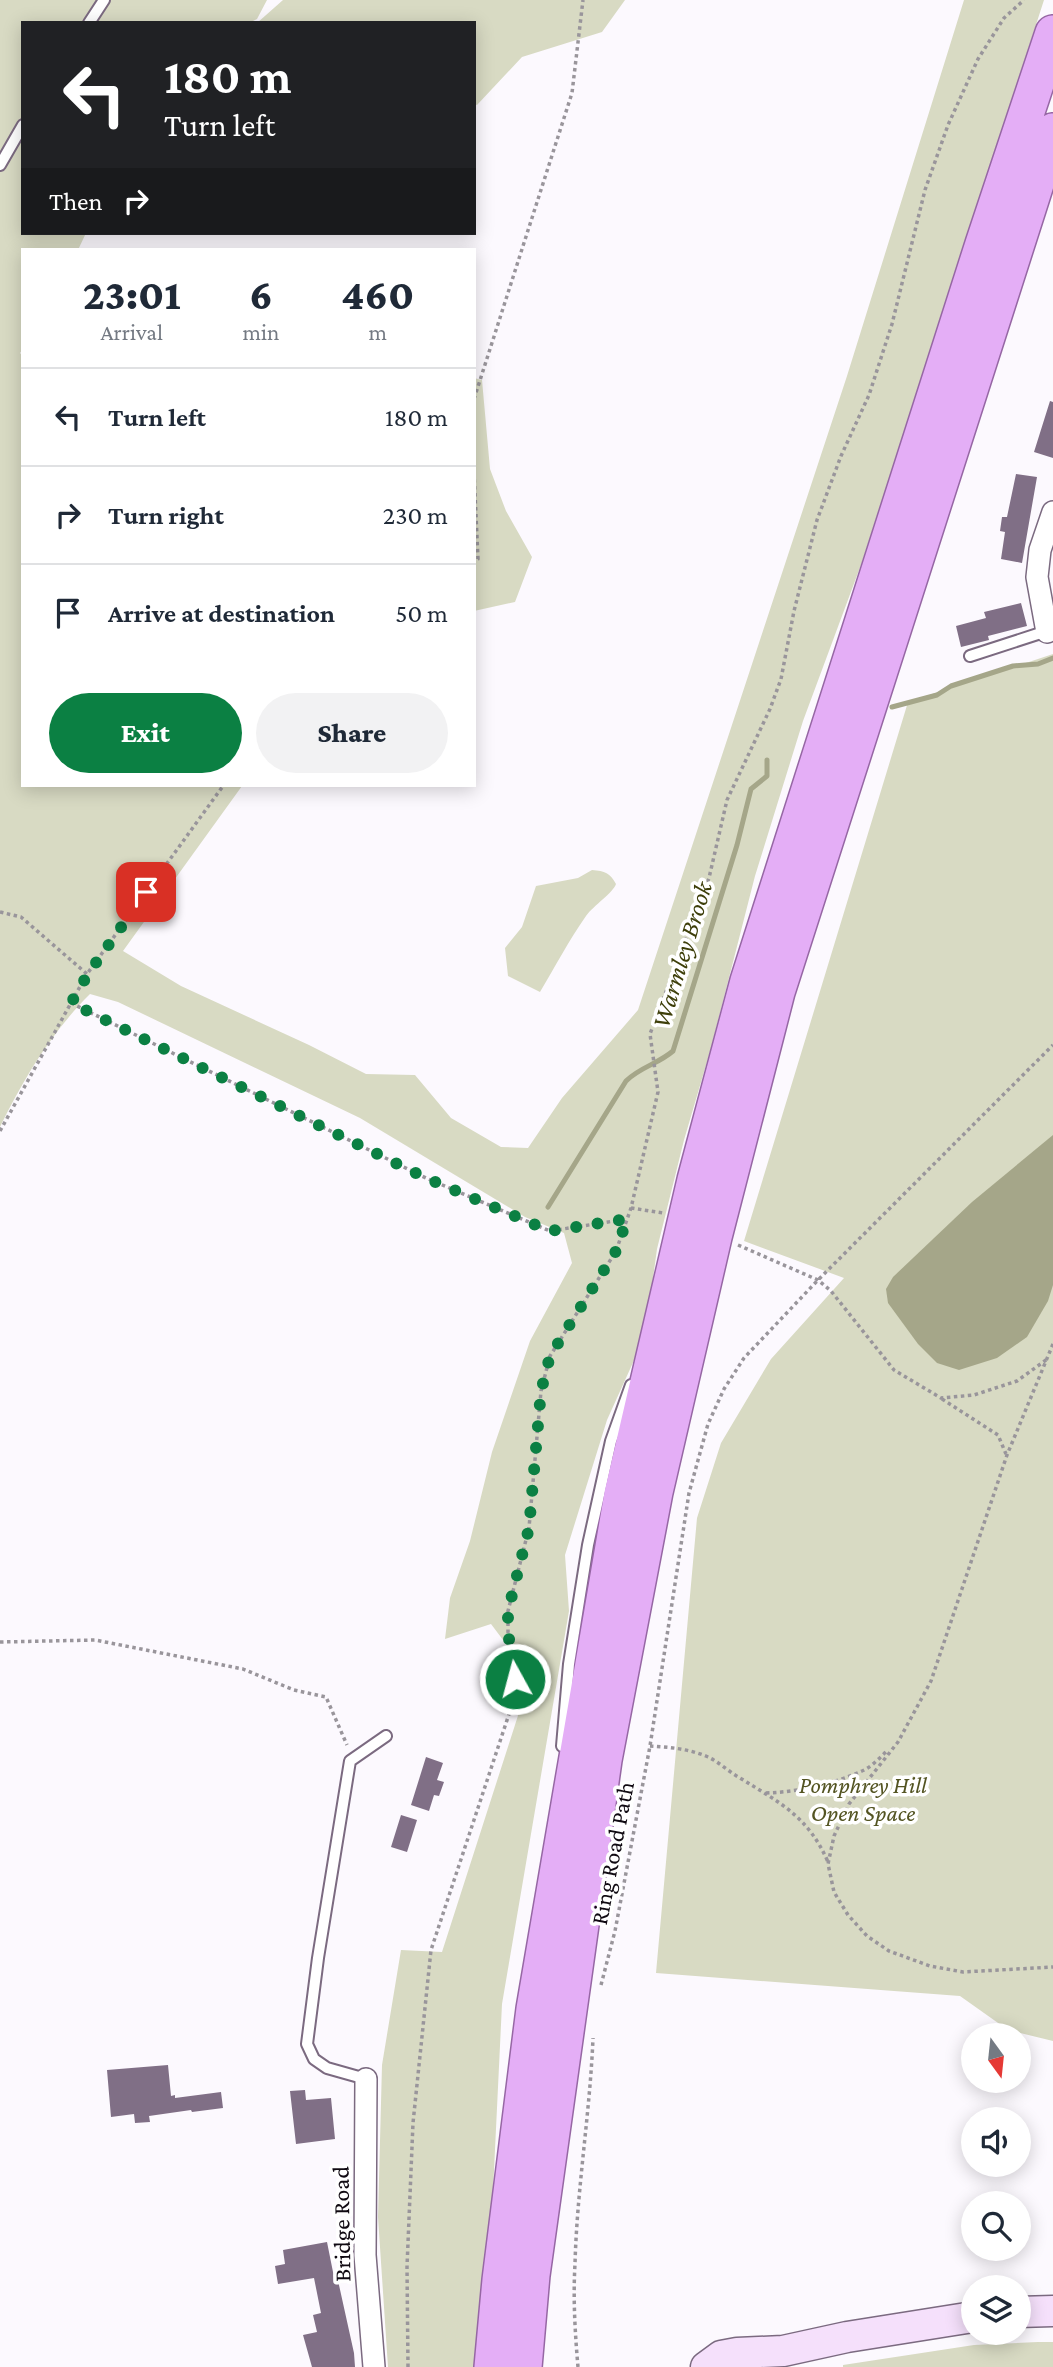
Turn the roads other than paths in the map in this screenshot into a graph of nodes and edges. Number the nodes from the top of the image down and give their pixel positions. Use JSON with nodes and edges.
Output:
{"nodes":[{"id":1,"x":104,"y":0,"type":"edge"},
{"id":2,"x":90,"y":21,"type":"edge"},
{"id":3,"x":1053,"y":33,"type":"edge"},
{"id":4,"x":21,"y":128,"type":"edge"},
{"id":5,"x":1053,"y":131,"type":"edge"},
{"id":6,"x":0,"y":165,"type":"edge"},
{"id":7,"x":1053,"y":512,"type":"edge"},
{"id":8,"x":1050,"y":631,"type":"edge"},
{"id":9,"x":970,"y":656,"type":"dead end"},
{"id":10,"x":660,"y":1330,"type":"junction"},
{"id":11,"x":638,"y":1365,"type":"dead end"},
{"id":12,"x":634,"y":1377,"type":"dead end"},
{"id":13,"x":386,"y":1736,"type":"dead end"},
{"id":14,"x":561,"y":1762,"type":"dead end"},
{"id":15,"x":366,"y":2079,"type":"joint"},
{"id":16,"x":1053,"y":2311,"type":"edge"},
{"id":17,"x":1031,"y":2312,"type":"edge"},
{"id":18,"x":961,"y":2319,"type":"edge"},
{"id":19,"x":772,"y":2359,"type":"edge"},
{"id":20,"x":374,"y":2367,"type":"edge"},
{"id":21,"x":492,"y":2367,"type":"edge"},
{"id":22,"x":524,"y":2367,"type":"edge"},
{"id":23,"x":706,"y":2367,"type":"edge"}],
"edges":[{"from":1,"to":2,"type":"lane"},
{"from":3,"to":10,"type":"highway"},
{"from":4,"to":6,"type":"lane"},
{"from":5,"to":22,"type":"highway"},
{"from":7,"to":8,"type":"street"},
{"from":8,"to":9,"type":"lane"},
{"from":10,"to":11,"type":"lane"},
{"from":10,"to":21,"type":"highway"},
{"from":12,"to":14,"type":"lane"},
{"from":13,"to":15,"type":"lane"},
{"from":15,"to":20,"type":"street","name":"Bridge Road"},
{"from":16,"to":17,"type":"main road"},
{"from":18,"to":19,"type":"main road"},
{"from":19,"to":23,"type":"main road"}]}
